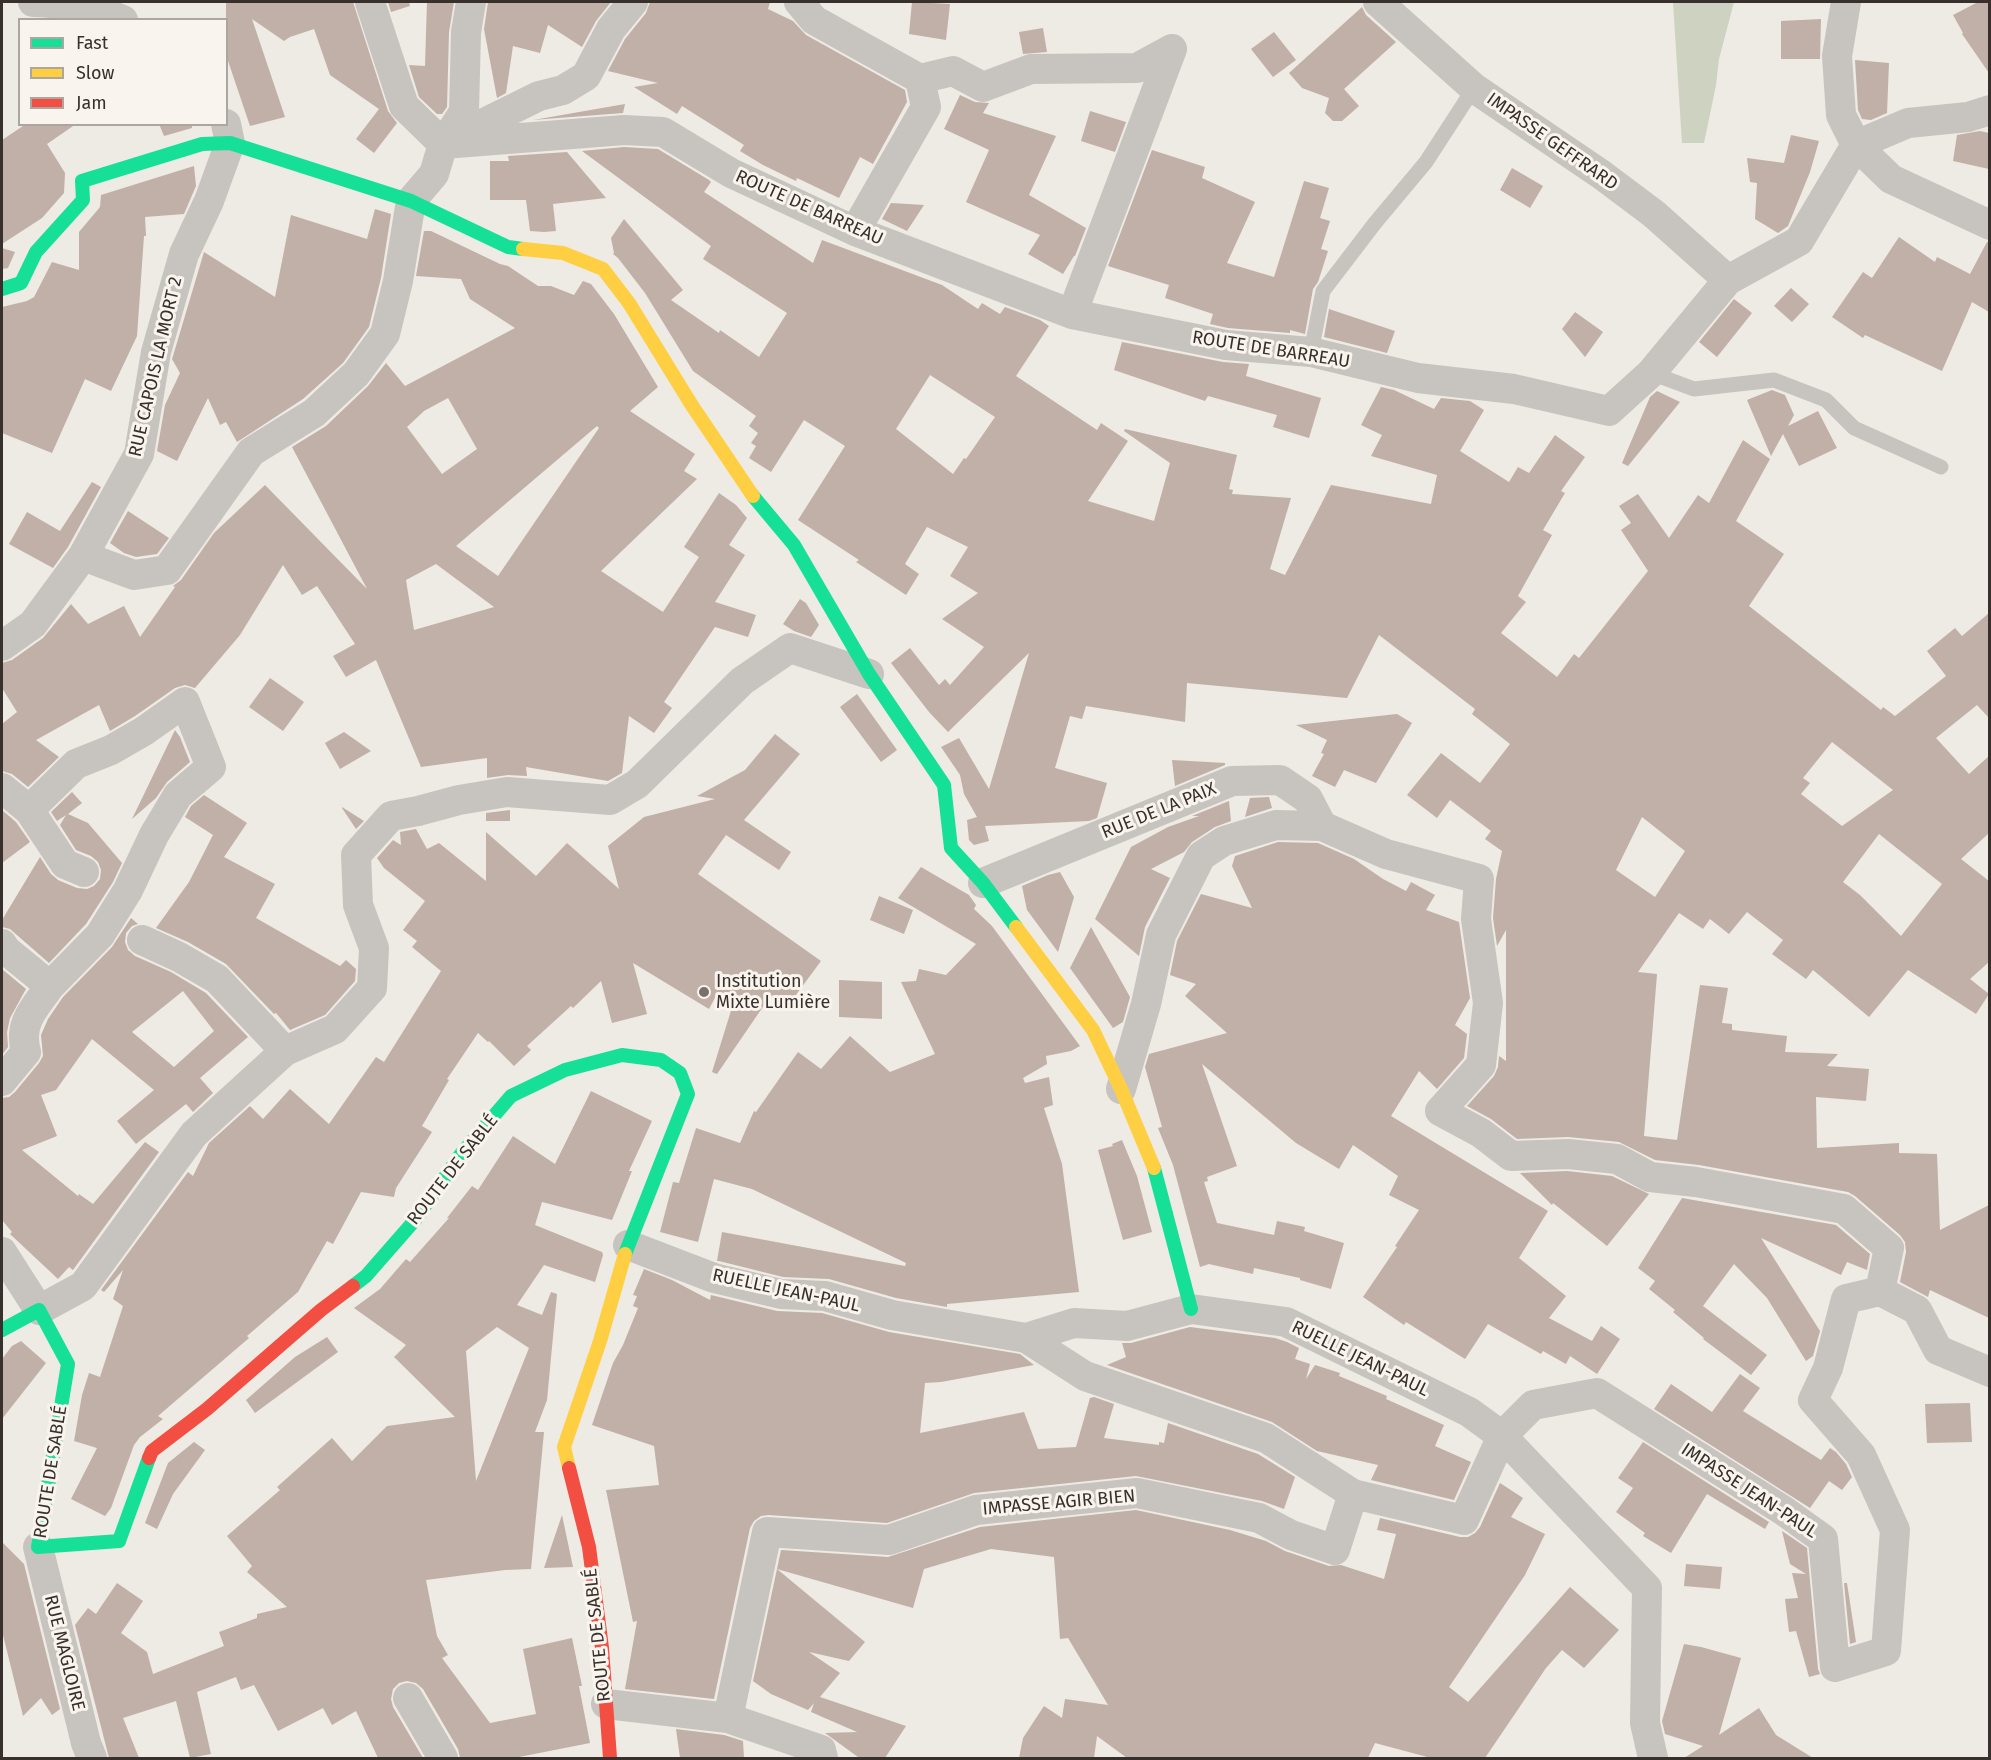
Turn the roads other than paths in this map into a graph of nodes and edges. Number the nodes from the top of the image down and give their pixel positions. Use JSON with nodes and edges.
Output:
{"nodes":[{"id":1,"x":33,"y":2,"type":"edge"},
{"id":2,"x":370,"y":2,"type":"edge"},
{"id":3,"x":471,"y":2,"type":"edge"},
{"id":4,"x":633,"y":2,"type":"edge"},
{"id":5,"x":799,"y":2,"type":"edge"},
{"id":6,"x":1379,"y":2,"type":"edge"},
{"id":7,"x":1846,"y":2,"type":"edge"},
{"id":8,"x":117,"y":18,"type":"edge"},
{"id":9,"x":920,"y":79,"type":"junction"},
{"id":10,"x":1474,"y":88,"type":"junction"},
{"id":11,"x":1989,"y":110,"type":"edge"},
{"id":12,"x":228,"y":134,"type":"edge"},
{"id":13,"x":442,"y":144,"type":"junction"},
{"id":14,"x":1856,"y":145,"type":"junction"},
{"id":15,"x":411,"y":201,"type":"junction"},
{"id":16,"x":1989,"y":225,"type":"edge"},
{"id":17,"x":855,"y":231,"type":"junction"},
{"id":18,"x":1728,"y":280,"type":"junction"},
{"id":19,"x":2,"y":289,"type":"edge"},
{"id":20,"x":1072,"y":314,"type":"junction"},
{"id":21,"x":1311,"y":352,"type":"junction"},
{"id":22,"x":1651,"y":373,"type":"junction"},
{"id":23,"x":1941,"y":467,"type":"dead end"},
{"id":24,"x":83,"y":556,"type":"junction"},
{"id":25,"x":2,"y":646,"type":"edge"},
{"id":26,"x":869,"y":674,"type":"junction"},
{"id":27,"x":2,"y":788,"type":"edge"},
{"id":28,"x":29,"y":810,"type":"junction"},
{"id":29,"x":1322,"y":825,"type":"junction"},
{"id":30,"x":84,"y":872,"type":"dead end"},
{"id":31,"x":983,"y":883,"type":"junction"},
{"id":32,"x":142,"y":940,"type":"dead end"},
{"id":33,"x":2,"y":944,"type":"edge"},
{"id":34,"x":50,"y":986,"type":"junction"},
{"id":35,"x":12,"y":1039,"type":"edge"},
{"id":36,"x":285,"y":1051,"type":"junction"},
{"id":37,"x":2,"y":1082,"type":"edge"},
{"id":38,"x":1121,"y":1089,"type":"junction"},
{"id":39,"x":628,"y":1245,"type":"junction"},
{"id":40,"x":2,"y":1252,"type":"edge"},
{"id":41,"x":1880,"y":1291,"type":"junction"},
{"id":42,"x":1191,"y":1309,"type":"junction"},
{"id":43,"x":39,"y":1310,"type":"junction"},
{"id":44,"x":2,"y":1330,"type":"edge"},
{"id":45,"x":1026,"y":1338,"type":"junction"},
{"id":46,"x":1989,"y":1372,"type":"edge"},
{"id":47,"x":1503,"y":1436,"type":"junction"},
{"id":48,"x":1353,"y":1494,"type":"junction"},
{"id":49,"x":38,"y":1547,"type":"junction"},
{"id":50,"x":408,"y":1698,"type":"dead end"},
{"id":51,"x":606,"y":1704,"type":"junction"},
{"id":52,"x":728,"y":1718,"type":"junction"},
{"id":53,"x":92,"y":1758,"type":"edge"},
{"id":54,"x":443,"y":1758,"type":"edge"},
{"id":55,"x":610,"y":1758,"type":"edge"},
{"id":56,"x":823,"y":1758,"type":"edge"},
{"id":57,"x":1653,"y":1758,"type":"edge"}],
"edges":[{"from":1,"to":8,"type":"street"},
{"from":2,"to":13,"type":"street"},
{"from":3,"to":13,"type":"street"},
{"from":4,"to":13,"type":"street"},
{"from":5,"to":9,"type":"street"},
{"from":6,"to":10,"type":"street","name":"IMPASSE GEFFRARD"},
{"from":7,"to":14,"type":"street"},
{"from":9,"to":17,"type":"street"},
{"from":9,"to":20,"type":"street"},
{"from":10,"to":18,"type":"street","name":"IMPASSE GEFFRARD"},
{"from":10,"to":21,"type":"lane"},
{"from":11,"to":14,"type":"street"},
{"from":12,"to":15,"type":"street"},
{"from":12,"to":19,"type":"street"},
{"from":12,"to":24,"type":"street","name":"RUE CAPOIS LA MORT 2"},
{"from":13,"to":15,"type":"street"},
{"from":13,"to":17,"type":"street","name":"ROUTE DE BARREAU"},
{"from":14,"to":16,"type":"street"},
{"from":14,"to":18,"type":"street","name":"ROUTE DE BARREAU"},
{"from":15,"to":24,"type":"street"},
{"from":15,"to":26,"type":"street"},
{"from":17,"to":20,"type":"street","name":"ROUTE DE BARREAU"},
{"from":18,"to":22,"type":"street","name":"ROUTE DE BARREAU"},
{"from":20,"to":21,"type":"street","name":"ROUTE DE BARREAU"},
{"from":21,"to":22,"type":"street","name":"ROUTE DE BARREAU"},
{"from":22,"to":23,"type":"lane"},
{"from":24,"to":25,"type":"street","name":"RUE CAPOIS LA MORT 2"},
{"from":26,"to":31,"type":"street"},
{"from":26,"to":36,"type":"street"},
{"from":27,"to":28,"type":"street"},
{"from":28,"to":30,"type":"street"},
{"from":28,"to":34,"type":"street"},
{"from":29,"to":31,"type":"street","name":"RUE DE LA PAIX"},
{"from":29,"to":38,"type":"street"},
{"from":29,"to":41,"type":"street"},
{"from":31,"to":38,"type":"street"},
{"from":32,"to":36,"type":"street"},
{"from":33,"to":34,"type":"street"},
{"from":34,"to":35,"type":"street"},
{"from":35,"to":37,"type":"street"},
{"from":36,"to":43,"type":"street"},
{"from":38,"to":42,"type":"street"},
{"from":39,"to":45,"type":"street","name":"RUELLE JEAN-PAUL"},
{"from":39,"to":49,"type":"street","name":"ROUTE DE SABLÉ"},
{"from":39,"to":51,"type":"street","name":"ROUTE DE SABLÉ"},
{"from":40,"to":43,"type":"street"},
{"from":41,"to":46,"type":"street"},
{"from":41,"to":47,"type":"street","name":"IMPASSE JEAN-PAUL"},
{"from":42,"to":45,"type":"street","name":"RUELLE JEAN-PAUL"},
{"from":42,"to":47,"type":"street","name":"RUELLE JEAN-PAUL"},
{"from":43,"to":44,"type":"street"},
{"from":43,"to":49,"type":"street","name":"ROUTE DE SABLÉ"},
{"from":45,"to":48,"type":"street"},
{"from":47,"to":48,"type":"street"},
{"from":47,"to":57,"type":"street","name":"RUELLE JEAN-PAUL"},
{"from":48,"to":52,"type":"street","name":"IMPASSE AGIR BIEN"},
{"from":49,"to":53,"type":"street","name":"RUE MAGLOIRE"},
{"from":50,"to":54,"type":"street"},
{"from":51,"to":52,"type":"street"},
{"from":51,"to":55,"type":"street","name":"ROUTE DE SABLÉ"},
{"from":52,"to":56,"type":"street"}]}
